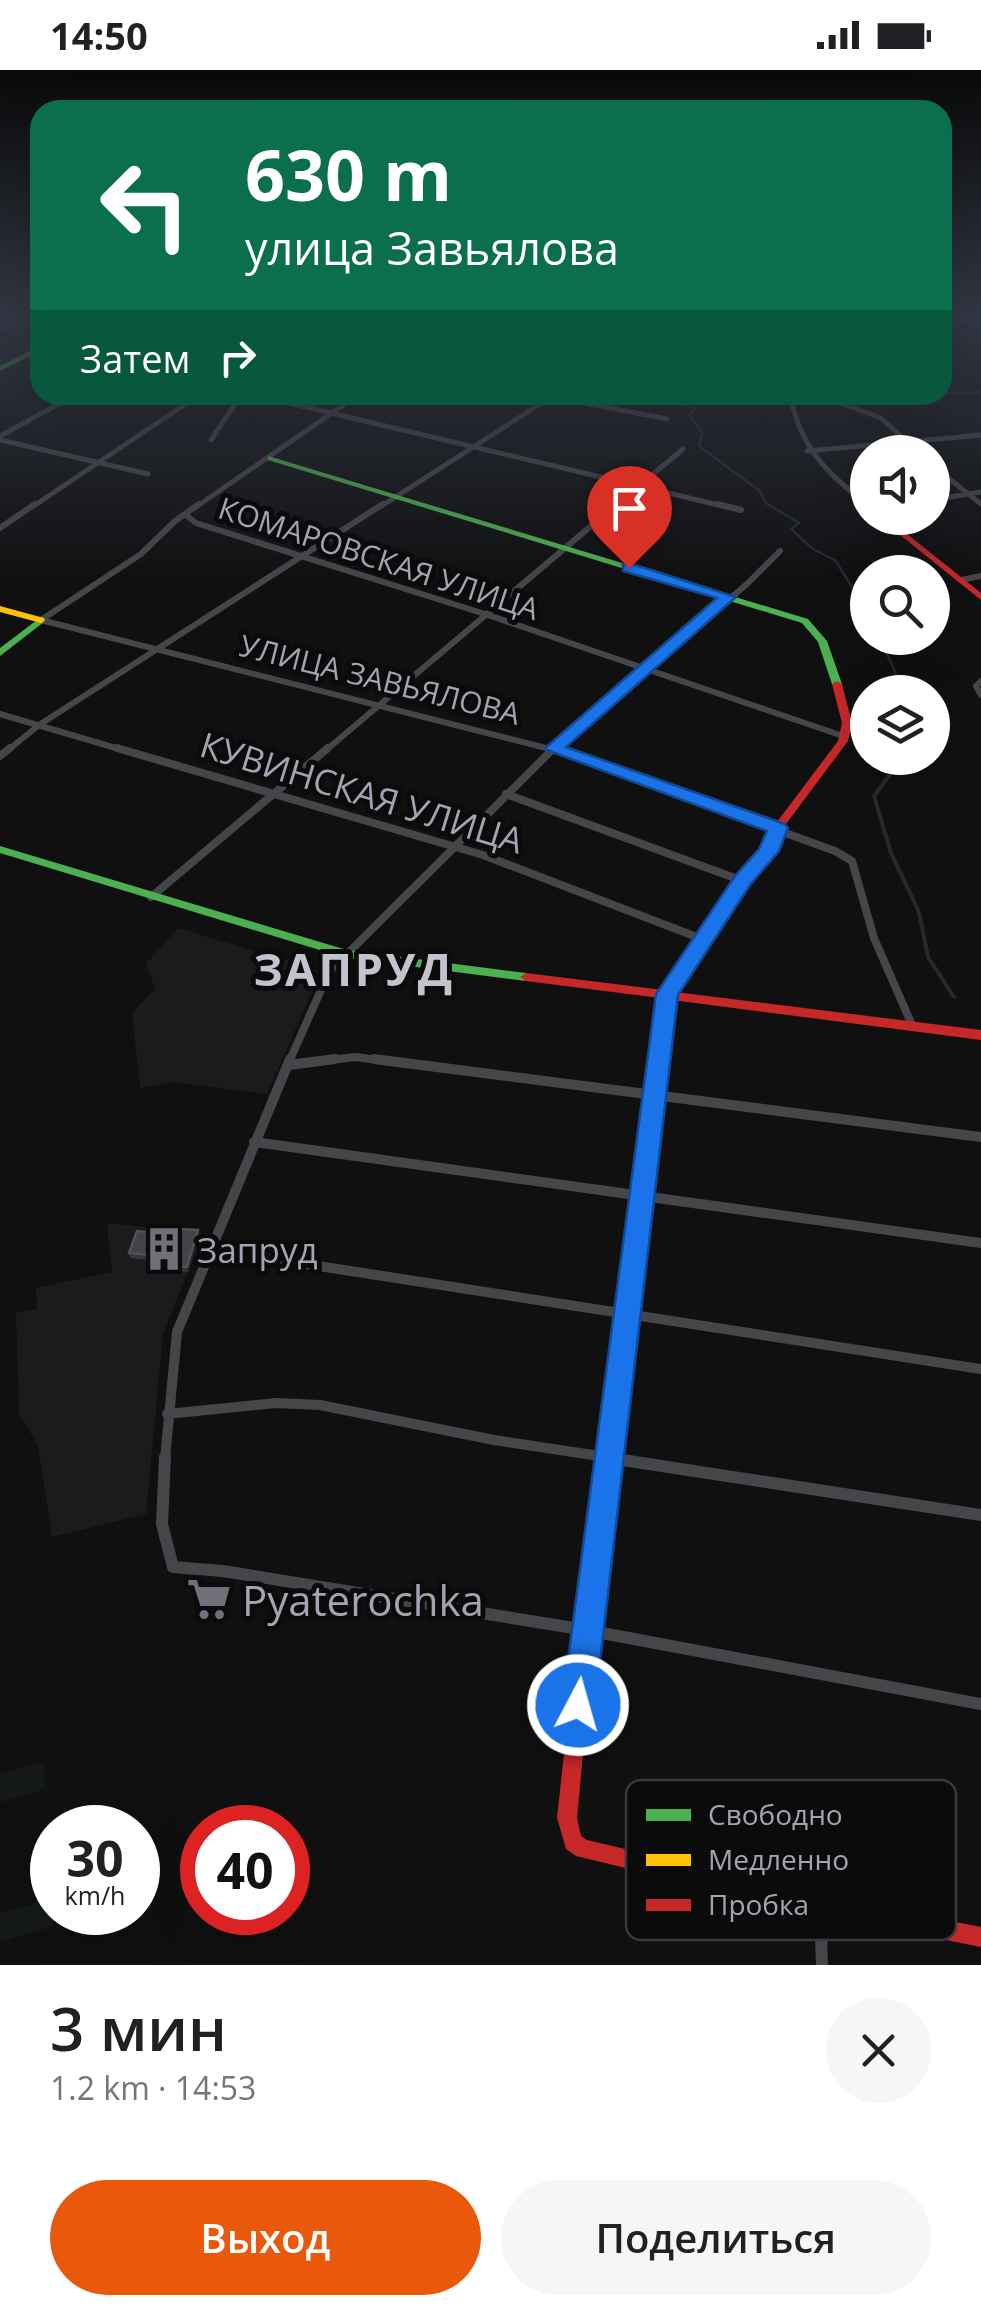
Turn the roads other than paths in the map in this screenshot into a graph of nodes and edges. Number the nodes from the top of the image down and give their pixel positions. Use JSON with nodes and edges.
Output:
{"nodes":[{"id":1,"x":58,"y":405,"type":"edge"},
{"id":2,"x":184,"y":405,"type":"edge"},
{"id":3,"x":234,"y":405,"type":"edge"},
{"id":4,"x":300,"y":405,"type":"edge"},
{"id":5,"x":343,"y":405,"type":"edge"},
{"id":6,"x":535,"y":405,"type":"edge"},
{"id":7,"x":599,"y":405,"type":"edge"},
{"id":8,"x":793,"y":405,"type":"edge"},
{"id":9,"x":846,"y":405,"type":"edge"},
{"id":10,"x":332,"y":412,"type":"junction"},
{"id":11,"x":667,"y":419,"type":"dead end"},
{"id":12,"x":898,"y":435,"type":"edge"},
{"id":13,"x":981,"y":435,"type":"edge"},
{"id":14,"x":0,"y":438,"type":"edge"},
{"id":15,"x":950,"y":438,"type":"edge"},
{"id":16,"x":211,"y":440,"type":"dead end"},
{"id":17,"x":474,"y":446,"type":"junction"},
{"id":18,"x":850,"y":448,"type":"edge"},
{"id":19,"x":683,"y":450,"type":"dead end"},
{"id":20,"x":807,"y":451,"type":"junction"},
{"id":21,"x":271,"y":458,"type":"junction"},
{"id":22,"x":98,"y":462,"type":"junction"},
{"id":23,"x":148,"y":474,"type":"dead end"},
{"id":24,"x":950,"y":480,"type":"edge"},
{"id":25,"x":639,"y":486,"type":"junction"},
{"id":26,"x":850,"y":491,"type":"edge"},
{"id":27,"x":981,"y":492,"type":"edge"},
{"id":28,"x":967,"y":494,"type":"junction"},
{"id":29,"x":950,"y":497,"type":"edge"},
{"id":30,"x":394,"y":498,"type":"junction"},
{"id":31,"x":981,"y":504,"type":"edge"},
{"id":32,"x":741,"y":510,"type":"dead end"},
{"id":33,"x":186,"y":515,"type":"junction"},
{"id":34,"x":0,"y":528,"type":"edge"},
{"id":35,"x":904,"y":535,"type":"edge"},
{"id":36,"x":562,"y":548,"type":"junction"},
{"id":37,"x":780,"y":551,"type":"dead end"},
{"id":38,"x":304,"y":556,"type":"junction"},
{"id":39,"x":981,"y":576,"type":"edge"},
{"id":40,"x":961,"y":580,"type":"junction"},
{"id":41,"x":981,"y":596,"type":"edge"},
{"id":42,"x":728,"y":597,"type":"junction"},
{"id":43,"x":0,"y":609,"type":"edge"},
{"id":44,"x":485,"y":614,"type":"junction"},
{"id":45,"x":42,"y":620,"type":"junction"},
{"id":46,"x":159,"y":649,"type":"junction"},
{"id":47,"x":0,"y":652,"type":"edge"},
{"id":48,"x":646,"y":668,"type":"junction"},
{"id":49,"x":980,"y":682,"type":"edge"},
{"id":50,"x":981,"y":695,"type":"edge"},
{"id":51,"x":379,"y":703,"type":"junction"},
{"id":52,"x":0,"y":714,"type":"edge"},
{"id":53,"x":39,"y":724,"type":"junction"},
{"id":54,"x":844,"y":736,"type":"junction"},
{"id":55,"x":553,"y":749,"type":"junction"},
{"id":56,"x":0,"y":756,"type":"edge"},
{"id":57,"x":272,"y":792,"type":"junction"},
{"id":58,"x":506,"y":794,"type":"junction"},
{"id":59,"x":778,"y":828,"type":"junction"},
{"id":60,"x":455,"y":847,"type":"junction"},
{"id":61,"x":0,"y":848,"type":"edge"},
{"id":62,"x":742,"y":880,"type":"junction"},
{"id":63,"x":151,"y":898,"type":"junction"},
{"id":64,"x":702,"y":939,"type":"junction"},
{"id":65,"x":346,"y":954,"type":"junction"},
{"id":66,"x":667,"y":994,"type":"junction"},
{"id":67,"x":912,"y":1024,"type":"junction"},
{"id":68,"x":981,"y":1035,"type":"edge"},
{"id":69,"x":289,"y":1065,"type":"junction"},
{"id":70,"x":656,"y":1096,"type":"junction"},
{"id":71,"x":981,"y":1137,"type":"edge"},
{"id":72,"x":254,"y":1142,"type":"junction"},
{"id":73,"x":644,"y":1197,"type":"junction"},
{"id":74,"x":981,"y":1244,"type":"edge"},
{"id":75,"x":209,"y":1249,"type":"junction"},
{"id":76,"x":628,"y":1312,"type":"junction"},
{"id":77,"x":981,"y":1369,"type":"edge"},
{"id":78,"x":167,"y":1414,"type":"junction"},
{"id":79,"x":609,"y":1457,"type":"junction"},
{"id":80,"x":981,"y":1515,"type":"edge"},
{"id":81,"x":586,"y":1630,"type":"junction"},
{"id":82,"x":981,"y":1704,"type":"edge"},
{"id":83,"x":626,"y":1859,"type":"edge"},
{"id":84,"x":956,"y":1933,"type":"edge"},
{"id":85,"x":981,"y":1938,"type":"edge"},
{"id":86,"x":821,"y":1940,"type":"edge"},
{"id":87,"x":822,"y":1965,"type":"edge"}],
"edges":[{"from":1,"to":14,"type":"street"},
{"from":2,"to":22,"type":"street"},
{"from":3,"to":16,"type":"street"},
{"from":4,"to":10,"type":"street"},
{"from":5,"to":10,"type":"street"},
{"from":6,"to":17,"type":"street"},
{"from":7,"to":11,"type":"street"},
{"from":8,"to":20,"type":"street"},
{"from":9,"to":12,"type":"street"},
{"from":10,"to":17,"type":"street"},
{"from":10,"to":21,"type":"street"},
{"from":13,"to":15,"type":"street"},
{"from":14,"to":22,"type":"street"},
{"from":17,"to":25,"type":"street"},
{"from":17,"to":30,"type":"street"},
{"from":18,"to":20,"type":"street"},
{"from":19,"to":25,"type":"street"},
{"from":20,"to":26,"type":"street"},
{"from":21,"to":30,"type":"street"},
{"from":21,"to":33,"type":"street"},
{"from":22,"to":23,"type":"street"},
{"from":22,"to":34,"type":"street"},
{"from":24,"to":28,"type":"street"},
{"from":25,"to":32,"type":"street"},
{"from":25,"to":36,"type":"street"},
{"from":27,"to":28,"type":"street"},
{"from":28,"to":29,"type":"street"},
{"from":28,"to":31,"type":"street"},
{"from":30,"to":36,"type":"street"},
{"from":30,"to":38,"type":"street"},
{"from":33,"to":38,"type":"street","name":"КОМАРОВСКАЯ УЛИЦА"},
{"from":33,"to":45,"type":"street"},
{"from":35,"to":40,"type":"street"},
{"from":36,"to":42,"type":"street"},
{"from":36,"to":44,"type":"street"},
{"from":37,"to":42,"type":"street"},
{"from":38,"to":44,"type":"street","name":"КОМАРОВСКАЯ УЛИЦА"},
{"from":38,"to":46,"type":"street"},
{"from":39,"to":40,"type":"street"},
{"from":40,"to":41,"type":"street"},
{"from":42,"to":48,"type":"street"},
{"from":42,"to":54,"type":"street"},
{"from":43,"to":45,"type":"street","name":"УЛИЦА ЗАВЬЯЛОВА"},
{"from":44,"to":48,"type":"street","name":"КОМАРОВСКАЯ УЛИЦА"},
{"from":44,"to":51,"type":"street"},
{"from":45,"to":46,"type":"street","name":"УЛИЦА ЗАВЬЯЛОВА"},
{"from":45,"to":47,"type":"street"},
{"from":46,"to":51,"type":"street","name":"УЛИЦА ЗАВЬЯЛОВА"},
{"from":46,"to":53,"type":"street"},
{"from":48,"to":54,"type":"street","name":"КОМАРОВСКАЯ УЛИЦА"},
{"from":48,"to":55,"type":"street"},
{"from":49,"to":50,"type":"street"},
{"from":51,"to":55,"type":"street","name":"УЛИЦА ЗАВЬЯЛОВА"},
{"from":51,"to":57,"type":"street"},
{"from":52,"to":53,"type":"street","name":"КУВИНСКАЯ УЛИЦА"},
{"from":53,"to":56,"type":"street"},
{"from":53,"to":57,"type":"street","name":"КУВИНСКАЯ УЛИЦА"},
{"from":54,"to":59,"type":"street"},
{"from":55,"to":58,"type":"street"},
{"from":55,"to":59,"type":"street","name":"УЛИЦА ЗАВЬЯЛОВА"},
{"from":57,"to":60,"type":"street","name":"КУВИНСКАЯ УЛИЦА"},
{"from":57,"to":63,"type":"street"},
{"from":58,"to":60,"type":"street"},
{"from":58,"to":62,"type":"street"},
{"from":59,"to":62,"type":"street"},
{"from":59,"to":67,"type":"street","name":"УЛИЦА ЗАВЬЯЛОВА"},
{"from":60,"to":64,"type":"street","name":"КУВИНСКАЯ УЛИЦА"},
{"from":60,"to":65,"type":"street"},
{"from":61,"to":63,"type":"street"},
{"from":62,"to":64,"type":"street"},
{"from":63,"to":65,"type":"street"},
{"from":64,"to":66,"type":"street"},
{"from":65,"to":66,"type":"street"},
{"from":65,"to":69,"type":"street"},
{"from":66,"to":67,"type":"street"},
{"from":66,"to":70,"type":"street"},
{"from":67,"to":68,"type":"street"},
{"from":69,"to":70,"type":"street"},
{"from":69,"to":72,"type":"street"},
{"from":70,"to":71,"type":"street"},
{"from":70,"to":73,"type":"street"},
{"from":72,"to":73,"type":"street"},
{"from":72,"to":75,"type":"street"},
{"from":73,"to":74,"type":"street"},
{"from":73,"to":76,"type":"street"},
{"from":75,"to":76,"type":"street"},
{"from":75,"to":78,"type":"street"},
{"from":76,"to":77,"type":"street"},
{"from":76,"to":79,"type":"street"},
{"from":78,"to":79,"type":"street"},
{"from":78,"to":81,"type":"street"},
{"from":79,"to":80,"type":"street"},
{"from":79,"to":81,"type":"street"},
{"from":81,"to":82,"type":"street"},
{"from":81,"to":83,"type":"street"},
{"from":84,"to":85,"type":"street"},
{"from":86,"to":87,"type":"street"}]}
